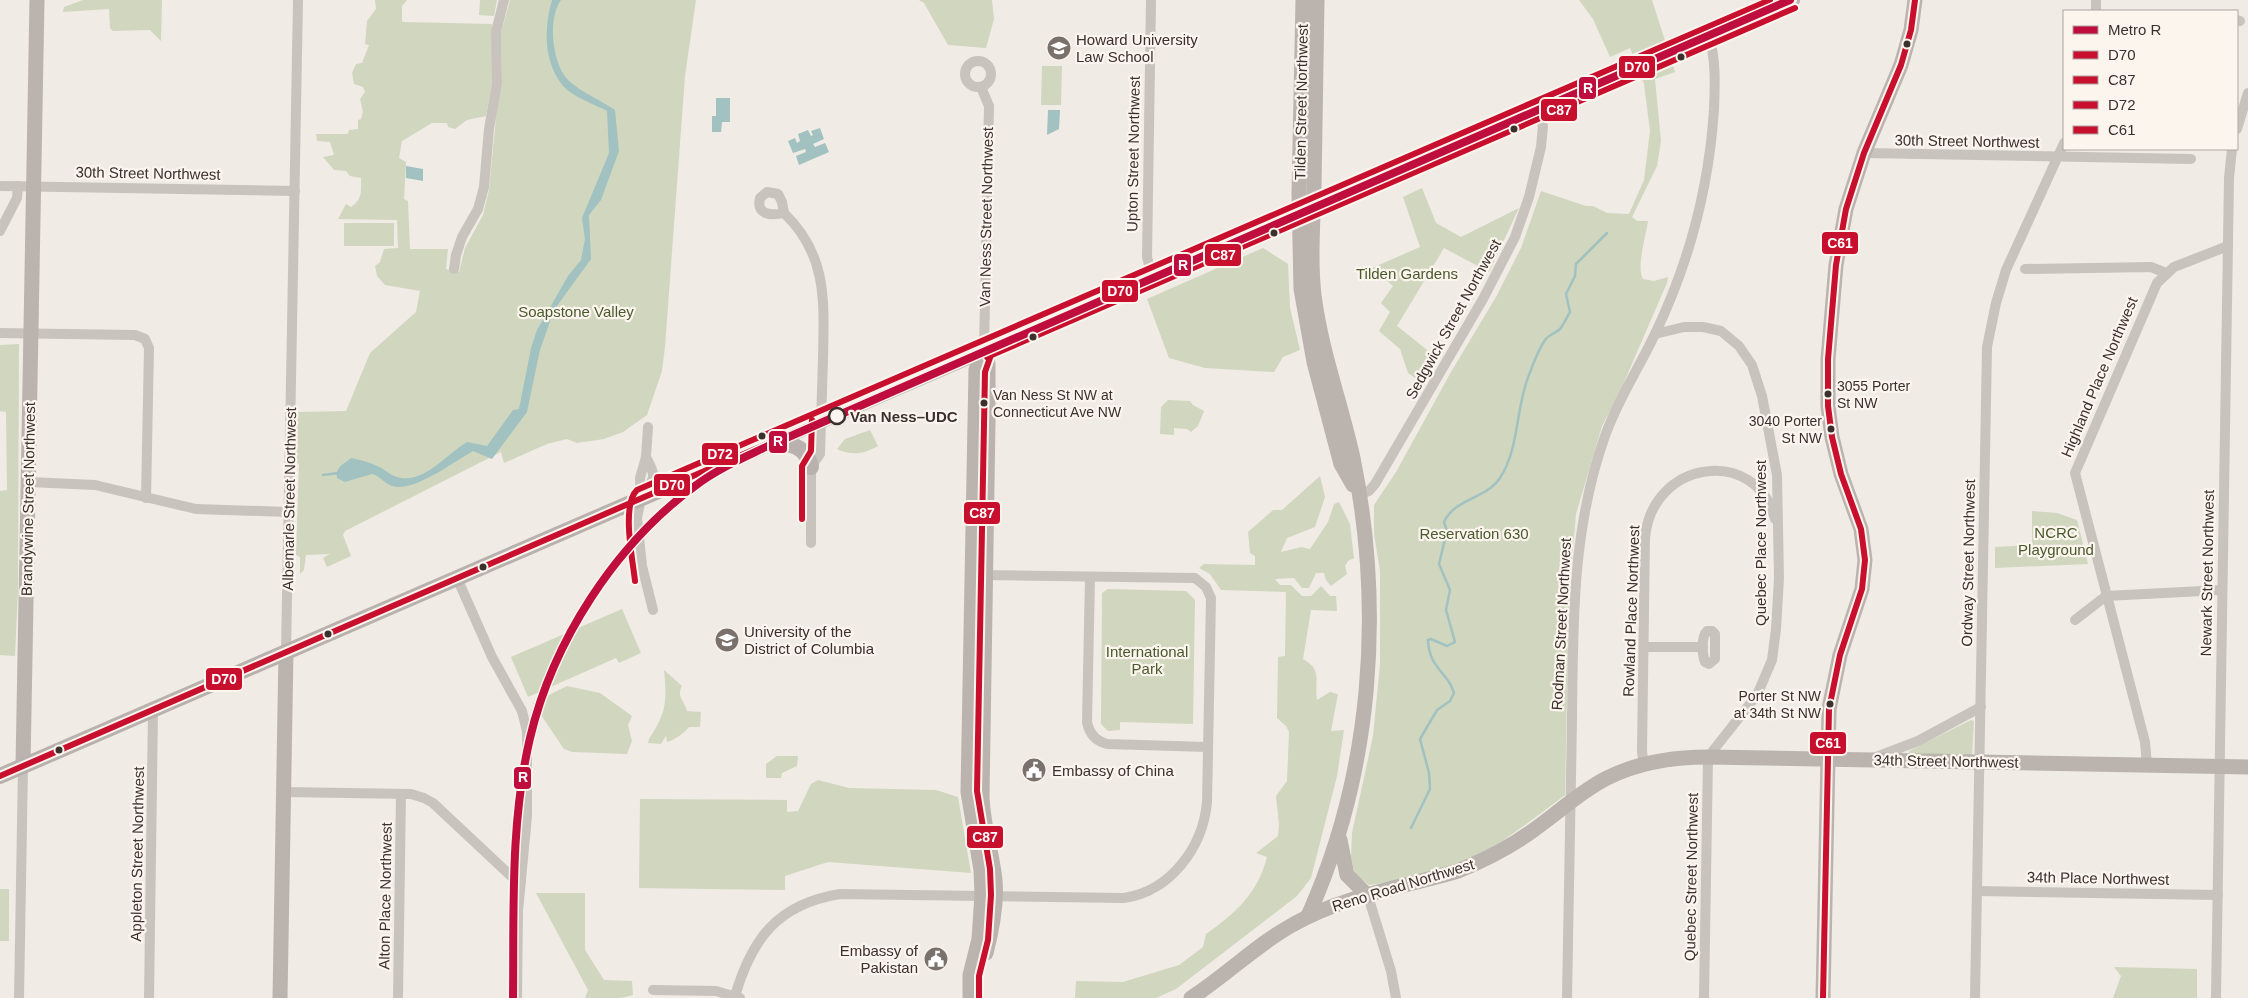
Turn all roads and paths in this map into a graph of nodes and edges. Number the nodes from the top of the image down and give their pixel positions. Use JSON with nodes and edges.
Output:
{"nodes":[{"id":1,"x":37,"y":0,"type":"edge"},
{"id":2,"x":298,"y":0,"type":"edge"},
{"id":3,"x":504,"y":0,"type":"edge"},
{"id":4,"x":1151,"y":0,"type":"edge"},
{"id":5,"x":1303,"y":0,"type":"edge"},
{"id":6,"x":1317,"y":0,"type":"edge"},
{"id":7,"x":1792,"y":0,"type":"edge"},
{"id":8,"x":1915,"y":0,"type":"edge"},
{"id":9,"x":1709,"y":36,"type":"junction"},
{"id":10,"x":981,"y":87,"type":"dead end"},
{"id":11,"x":2248,"y":93,"type":"edge"},
{"id":12,"x":1537,"y":110,"type":"junction"},
{"id":13,"x":2238,"y":126,"type":"edge"},
{"id":14,"x":2063,"y":146,"type":"edge"},
{"id":15,"x":2232,"y":150,"type":"edge"},
{"id":16,"x":1864,"y":153,"type":"junction"},
{"id":17,"x":2058,"y":158,"type":"junction"},
{"id":18,"x":2191,"y":160,"type":"dead end"},
{"id":19,"x":0,"y":186,"type":"edge"},
{"id":20,"x":18,"y":186,"type":"junction"},
{"id":21,"x":34,"y":186,"type":"junction"},
{"id":22,"x":295,"y":191,"type":"junction"},
{"id":23,"x":1306,"y":210,"type":"junction"},
{"id":24,"x":784,"y":213,"type":"dead end"},
{"id":25,"x":0,"y":231,"type":"edge"},
{"id":26,"x":2228,"y":246,"type":"junction"},
{"id":27,"x":454,"y":269,"type":"dead end"},
{"id":28,"x":2025,"y":269,"type":"dead end"},
{"id":29,"x":2166,"y":273,"type":"junction"},
{"id":30,"x":1152,"y":277,"type":"junction"},
{"id":31,"x":0,"y":333,"type":"edge"},
{"id":32,"x":31,"y":333,"type":"junction"},
{"id":33,"x":1655,"y":334,"type":"junction"},
{"id":34,"x":984,"y":349,"type":"junction"},
{"id":35,"x":822,"y":420,"type":"junction"},
{"id":36,"x":648,"y":427,"type":"dead end"},
{"id":37,"x":768,"y":443,"type":"junction"},
{"id":38,"x":811,"y":467,"type":"junction"},
{"id":39,"x":29,"y":482,"type":"junction"},
{"id":40,"x":1358,"y":496,"type":"junction"},
{"id":41,"x":146,"y":498,"type":"junction"},
{"id":42,"x":641,"y":498,"type":"junction"},
{"id":43,"x":289,"y":512,"type":"junction"},
{"id":44,"x":1776,"y":527,"type":"junction"},
{"id":45,"x":811,"y":543,"type":"dead end"},
{"id":46,"x":979,"y":575,"type":"junction"},
{"id":47,"x":1090,"y":577,"type":"junction"},
{"id":48,"x":457,"y":578,"type":"junction"},
{"id":49,"x":2222,"y":590,"type":"junction"},
{"id":50,"x":2106,"y":596,"type":"junction"},
{"id":51,"x":653,"y":610,"type":"dead end"},
{"id":52,"x":2076,"y":620,"type":"dead end"},
{"id":53,"x":1644,"y":646,"type":"junction"},
{"id":54,"x":1703,"y":647,"type":"dead end"},
{"id":55,"x":286,"y":652,"type":"junction"},
{"id":56,"x":1981,"y":707,"type":"junction"},
{"id":57,"x":153,"y":710,"type":"junction"},
{"id":58,"x":1208,"y":747,"type":"junction"},
{"id":59,"x":1708,"y":758,"type":"junction"},
{"id":60,"x":1827,"y":759,"type":"junction"},
{"id":61,"x":1872,"y":760,"type":"junction"},
{"id":62,"x":1980,"y":762,"type":"junction"},
{"id":63,"x":1644,"y":764,"type":"junction"},
{"id":64,"x":2147,"y":765,"type":"junction"},
{"id":65,"x":24,"y":766,"type":"junction"},
{"id":66,"x":2219,"y":766,"type":"junction"},
{"id":67,"x":2248,"y":767,"type":"edge"},
{"id":68,"x":0,"y":776,"type":"edge"},
{"id":69,"x":284,"y":792,"type":"junction"},
{"id":70,"x":401,"y":794,"type":"junction"},
{"id":71,"x":1570,"y":802,"type":"junction"},
{"id":72,"x":1339,"y":836,"type":"junction"},
{"id":73,"x":521,"y":881,"type":"junction"},
{"id":74,"x":1977,"y":891,"type":"junction"},
{"id":75,"x":2218,"y":895,"type":"junction"},
{"id":76,"x":988,"y":896,"type":"junction"},
{"id":77,"x":1368,"y":896,"type":"junction"},
{"id":78,"x":1308,"y":916,"type":"junction"},
{"id":79,"x":653,"y":990,"type":"dead end"},
{"id":80,"x":738,"y":997,"type":"edge"},
{"id":81,"x":19,"y":998,"type":"edge"},
{"id":82,"x":150,"y":998,"type":"edge"},
{"id":83,"x":280,"y":998,"type":"edge"},
{"id":84,"x":398,"y":998,"type":"edge"},
{"id":85,"x":517,"y":998,"type":"edge"},
{"id":86,"x":970,"y":998,"type":"edge"},
{"id":87,"x":975,"y":998,"type":"edge"},
{"id":88,"x":1191,"y":998,"type":"edge"},
{"id":89,"x":1396,"y":998,"type":"edge"},
{"id":90,"x":1567,"y":998,"type":"edge"},
{"id":91,"x":1704,"y":998,"type":"edge"},
{"id":92,"x":1823,"y":998,"type":"edge"},
{"id":93,"x":1975,"y":998,"type":"edge"},
{"id":94,"x":2216,"y":998,"type":"edge"}],
"edges":[{"from":1,"to":21,"type":"street","name":"Brandywine Street Northwest"},
{"from":2,"to":22,"type":"street","name":"Albemarle Street Northwest"},
{"from":3,"to":27,"type":"street"},
{"from":4,"to":30,"type":"street","name":"Upton Street Northwest"},
{"from":5,"to":23,"type":"street","name":"Tilden Street Northwest"},
{"from":6,"to":23,"type":"street","name":"Tilden Street Northwest"},
{"from":7,"to":9,"type":"main road"},
{"from":8,"to":16,"type":"street"},
{"from":9,"to":12,"type":"main road"},
{"from":9,"to":33,"type":"street","name":"Rodman Street Northwest"},
{"from":10,"to":34,"type":"street","name":"Van Ness Street Northwest"},
{"from":11,"to":13,"type":"street"},
{"from":12,"to":23,"type":"main road"},
{"from":12,"to":40,"type":"street","name":"Sedgwick Street Northwest"},
{"from":14,"to":17,"type":"street","name":"Ordway Street Northwest"},
{"from":15,"to":26,"type":"street","name":"Newark Street Northwest"},
{"from":16,"to":17,"type":"street","name":"30th Street Northwest"},
{"from":16,"to":60,"type":"street"},
{"from":17,"to":18,"type":"street","name":"30th Street Northwest"},
{"from":17,"to":56,"type":"street","name":"Ordway Street Northwest"},
{"from":19,"to":20,"type":"street","name":"30th Street Northwest"},
{"from":20,"to":21,"type":"street","name":"30th Street Northwest"},
{"from":20,"to":25,"type":"street"},
{"from":21,"to":22,"type":"street","name":"30th Street Northwest"},
{"from":21,"to":32,"type":"street","name":"Brandywine Street Northwest"},
{"from":22,"to":43,"type":"street","name":"Albemarle Street Northwest"},
{"from":23,"to":30,"type":"main road"},
{"from":23,"to":40,"type":"street","name":"Tilden Street Northwest"},
{"from":24,"to":35,"type":"street"},
{"from":26,"to":29,"type":"street","name":"Highland Place Northwest"},
{"from":26,"to":49,"type":"street","name":"Newark Street Northwest"},
{"from":28,"to":29,"type":"street"},
{"from":29,"to":50,"type":"street","name":"Highland Place Northwest"},
{"from":30,"to":34,"type":"main road"},
{"from":31,"to":32,"type":"street"},
{"from":32,"to":39,"type":"street","name":"Brandywine Street Northwest"},
{"from":32,"to":41,"type":"street"},
{"from":33,"to":44,"type":"street","name":"Quebec Place Northwest"},
{"from":33,"to":71,"type":"street","name":"Rodman Street Northwest"},
{"from":34,"to":35,"type":"main road"},
{"from":34,"to":46,"type":"street","name":"Van Ness Street Northwest"},
{"from":35,"to":37,"type":"main road"},
{"from":35,"to":38,"type":"street"},
{"from":36,"to":42,"type":"street"},
{"from":37,"to":38,"type":"main road"},
{"from":37,"to":42,"type":"main road"},
{"from":38,"to":45,"type":"street"},
{"from":39,"to":41,"type":"street"},
{"from":39,"to":65,"type":"street","name":"Brandywine Street Northwest"},
{"from":40,"to":72,"type":"street","name":"Tilden Street Northwest"},
{"from":41,"to":43,"type":"street"},
{"from":42,"to":48,"type":"main road"},
{"from":42,"to":51,"type":"street"},
{"from":43,"to":55,"type":"street","name":"Albemarle Street Northwest"},
{"from":44,"to":53,"type":"street","name":"Rowland Place Northwest"},
{"from":44,"to":59,"type":"street","name":"Quebec Place Northwest"},
{"from":46,"to":47,"type":"street"},
{"from":46,"to":76,"type":"street","name":"Van Ness Street Northwest"},
{"from":47,"to":58,"type":"street"},
{"from":47,"to":58,"type":"street"},
{"from":48,"to":55,"type":"main road"},
{"from":48,"to":73,"type":"street"},
{"from":49,"to":50,"type":"street"},
{"from":49,"to":66,"type":"street","name":"Newark Street Northwest"},
{"from":50,"to":52,"type":"street"},
{"from":50,"to":64,"type":"street","name":"Highland Place Northwest"},
{"from":53,"to":54,"type":"street"},
{"from":53,"to":63,"type":"street","name":"Rowland Place Northwest"},
{"from":55,"to":57,"type":"main road"},
{"from":55,"to":69,"type":"street","name":"Albemarle Street Northwest"},
{"from":56,"to":61,"type":"street"},
{"from":56,"to":62,"type":"street","name":"Ordway Street Northwest"},
{"from":57,"to":65,"type":"main road"},
{"from":57,"to":82,"type":"street","name":"Appleton Street Northwest"},
{"from":58,"to":76,"type":"street"},
{"from":59,"to":60,"type":"street","name":"34th Street Northwest"},
{"from":59,"to":63,"type":"street","name":"34th Street Northwest"},
{"from":59,"to":91,"type":"street","name":"Quebec Street Northwest"},
{"from":60,"to":61,"type":"street","name":"34th Street Northwest"},
{"from":60,"to":92,"type":"street"},
{"from":61,"to":62,"type":"street","name":"34th Street Northwest"},
{"from":62,"to":64,"type":"street","name":"34th Street Northwest"},
{"from":62,"to":74,"type":"street","name":"Ordway Street Northwest"},
{"from":63,"to":71,"type":"street","name":"Reno Road Northwest"},
{"from":64,"to":66,"type":"street","name":"34th Street Northwest"},
{"from":65,"to":68,"type":"main road"},
{"from":65,"to":81,"type":"street","name":"Brandywine Street Northwest"},
{"from":66,"to":67,"type":"street","name":"34th Street Northwest"},
{"from":66,"to":75,"type":"street","name":"Newark Street Northwest"},
{"from":69,"to":70,"type":"street"},
{"from":69,"to":83,"type":"street","name":"Albemarle Street Northwest"},
{"from":70,"to":73,"type":"street"},
{"from":70,"to":84,"type":"street","name":"Alton Place Northwest"},
{"from":71,"to":77,"type":"street","name":"Reno Road Northwest"},
{"from":71,"to":90,"type":"street","name":"Rodman Street Northwest"},
{"from":72,"to":77,"type":"street"},
{"from":72,"to":78,"type":"street","name":"Tilden Street Northwest"},
{"from":73,"to":85,"type":"street"},
{"from":74,"to":75,"type":"street","name":"34th Place Northwest"},
{"from":74,"to":93,"type":"street","name":"Ordway Street Northwest"},
{"from":75,"to":94,"type":"street","name":"Newark Street Northwest"},
{"from":76,"to":80,"type":"street"},
{"from":76,"to":86,"type":"street","name":"Van Ness Street Northwest"},
{"from":76,"to":87,"type":"street","name":"Van Ness Street Northwest"},
{"from":77,"to":78,"type":"street","name":"Reno Road Northwest"},
{"from":77,"to":89,"type":"street"},
{"from":78,"to":88,"type":"street","name":"Reno Road Northwest"},
{"from":79,"to":80,"type":"street"}]}
